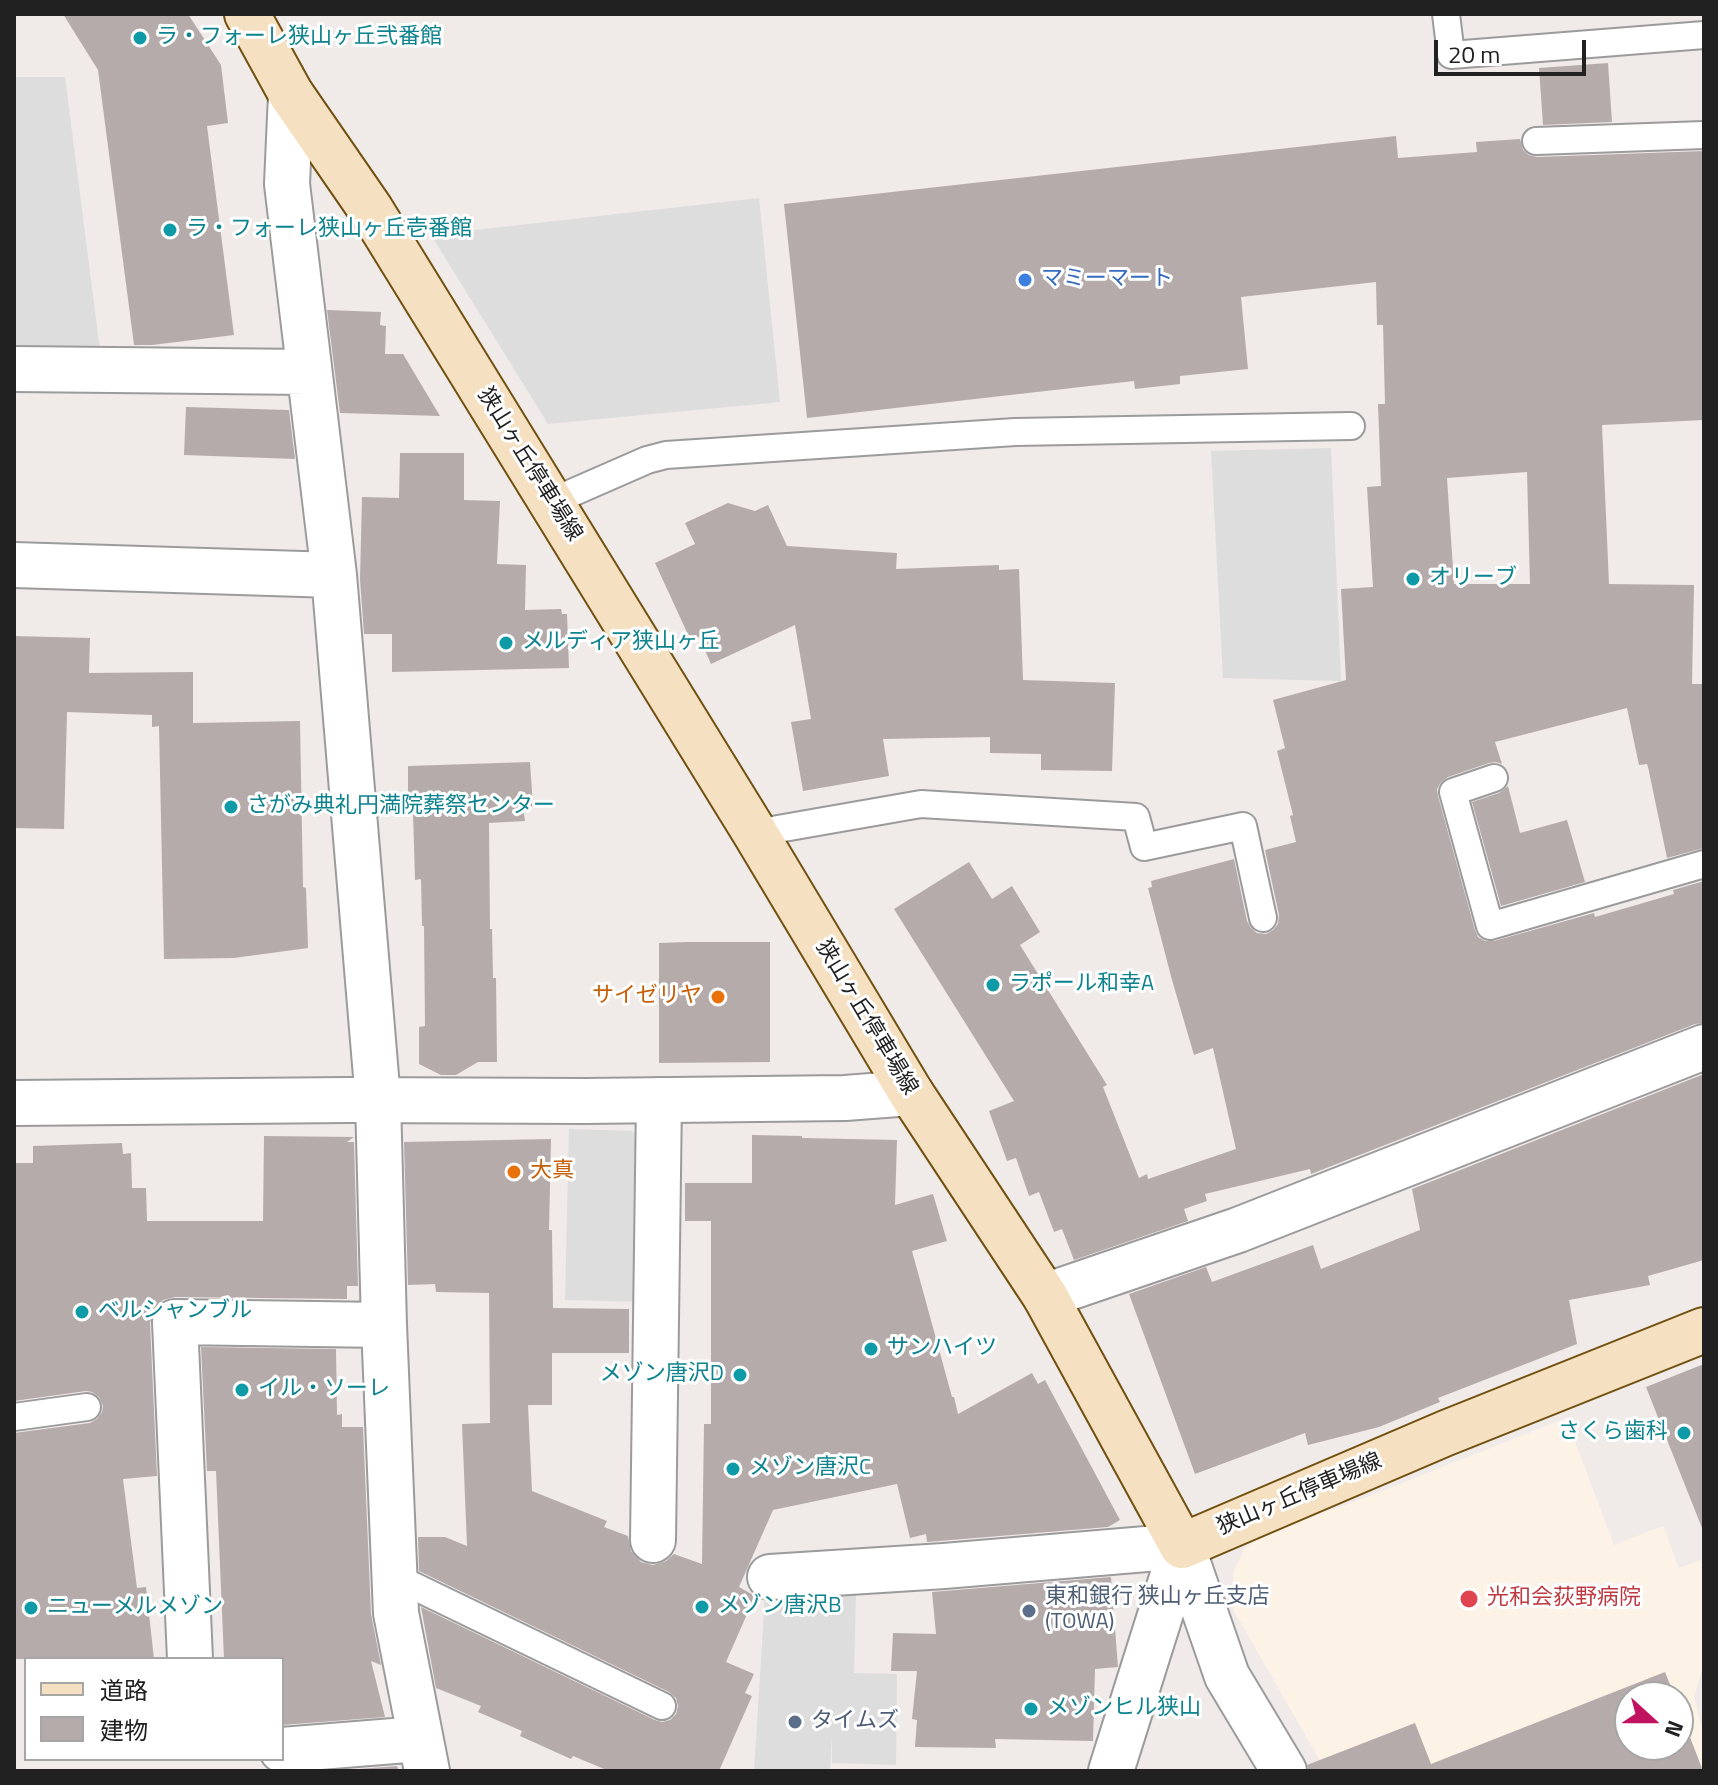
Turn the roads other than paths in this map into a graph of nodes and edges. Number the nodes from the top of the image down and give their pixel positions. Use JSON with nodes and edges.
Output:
{"nodes":[{"id":1,"x":247,"y":14,"type":"edge"},
{"id":2,"x":1446,"y":14,"type":"edge"},
{"id":3,"x":1704,"y":35,"type":"edge"},
{"id":4,"x":291,"y":94,"type":"junction"},
{"id":5,"x":1704,"y":135,"type":"edge"},
{"id":6,"x":1536,"y":141,"type":"dead end"},
{"id":7,"x":14,"y":369,"type":"edge"},
{"id":8,"x":309,"y":372,"type":"junction"},
{"id":9,"x":1351,"y":426,"type":"dead end"},
{"id":10,"x":551,"y":502,"type":"junction"},
{"id":11,"x":14,"y":565,"type":"edge"},
{"id":12,"x":334,"y":575,"type":"junction"},
{"id":13,"x":1494,"y":778,"type":"dead end"},
{"id":14,"x":755,"y":833,"type":"junction"},
{"id":15,"x":1704,"y":864,"type":"edge"},
{"id":16,"x":1263,"y":918,"type":"dead end"},
{"id":17,"x":1704,"y":1047,"type":"edge"},
{"id":18,"x":911,"y":1093,"type":"junction"},
{"id":19,"x":378,"y":1100,"type":"junction"},
{"id":20,"x":659,"y":1100,"type":"junction"},
{"id":21,"x":14,"y":1103,"type":"edge"},
{"id":22,"x":1045,"y":1296,"type":"junction"},
{"id":23,"x":384,"y":1325,"type":"junction"},
{"id":24,"x":1704,"y":1330,"type":"edge"},
{"id":25,"x":87,"y":1407,"type":"dead end"},
{"id":26,"x":14,"y":1417,"type":"edge"},
{"id":27,"x":653,"y":1540,"type":"dead end"},
{"id":28,"x":1182,"y":1546,"type":"junction"},
{"id":29,"x":395,"y":1577,"type":"junction"},
{"id":30,"x":770,"y":1577,"type":"dead end"},
{"id":31,"x":190,"y":1657,"type":"edge"},
{"id":32,"x":662,"y":1706,"type":"dead end"},
{"id":33,"x":284,"y":1750,"type":"edge"},
{"id":34,"x":423,"y":1755,"type":"edge"},
{"id":35,"x":1111,"y":1771,"type":"edge"},
{"id":36,"x":1284,"y":1771,"type":"edge"}],
"edges":[{"from":1,"to":4,"type":"main road","name":"狭山ヶ丘停車場線"},
{"from":2,"to":3,"type":"lane"},
{"from":4,"to":8,"type":"street"},
{"from":4,"to":10,"type":"main road","name":"狭山ヶ丘停車場線"},
{"from":5,"to":6,"type":"lane"},
{"from":7,"to":8,"type":"street"},
{"from":8,"to":12,"type":"street"},
{"from":9,"to":10,"type":"lane"},
{"from":10,"to":14,"type":"main road","name":"狭山ヶ丘停車場線"},
{"from":11,"to":12,"type":"street"},
{"from":12,"to":19,"type":"street"},
{"from":13,"to":15,"type":"lane"},
{"from":14,"to":16,"type":"lane"},
{"from":14,"to":18,"type":"main road","name":"狭山ヶ丘停車場線"},
{"from":17,"to":22,"type":"street"},
{"from":18,"to":20,"type":"street"},
{"from":18,"to":22,"type":"main road","name":"狭山ヶ丘停車場線"},
{"from":19,"to":20,"type":"street"},
{"from":19,"to":21,"type":"street"},
{"from":19,"to":23,"type":"street"},
{"from":20,"to":27,"type":"street"},
{"from":22,"to":28,"type":"main road","name":"狭山ヶ丘停車場線"},
{"from":23,"to":29,"type":"street"},
{"from":23,"to":31,"type":"street"},
{"from":24,"to":28,"type":"main road","name":"狭山ヶ丘停車場線"},
{"from":25,"to":26,"type":"lane"},
{"from":28,"to":30,"type":"street"},
{"from":28,"to":35,"type":"street"},
{"from":28,"to":36,"type":"street"},
{"from":29,"to":32,"type":"lane"},
{"from":29,"to":34,"type":"street"},
{"from":33,"to":34,"type":"street"}]}
